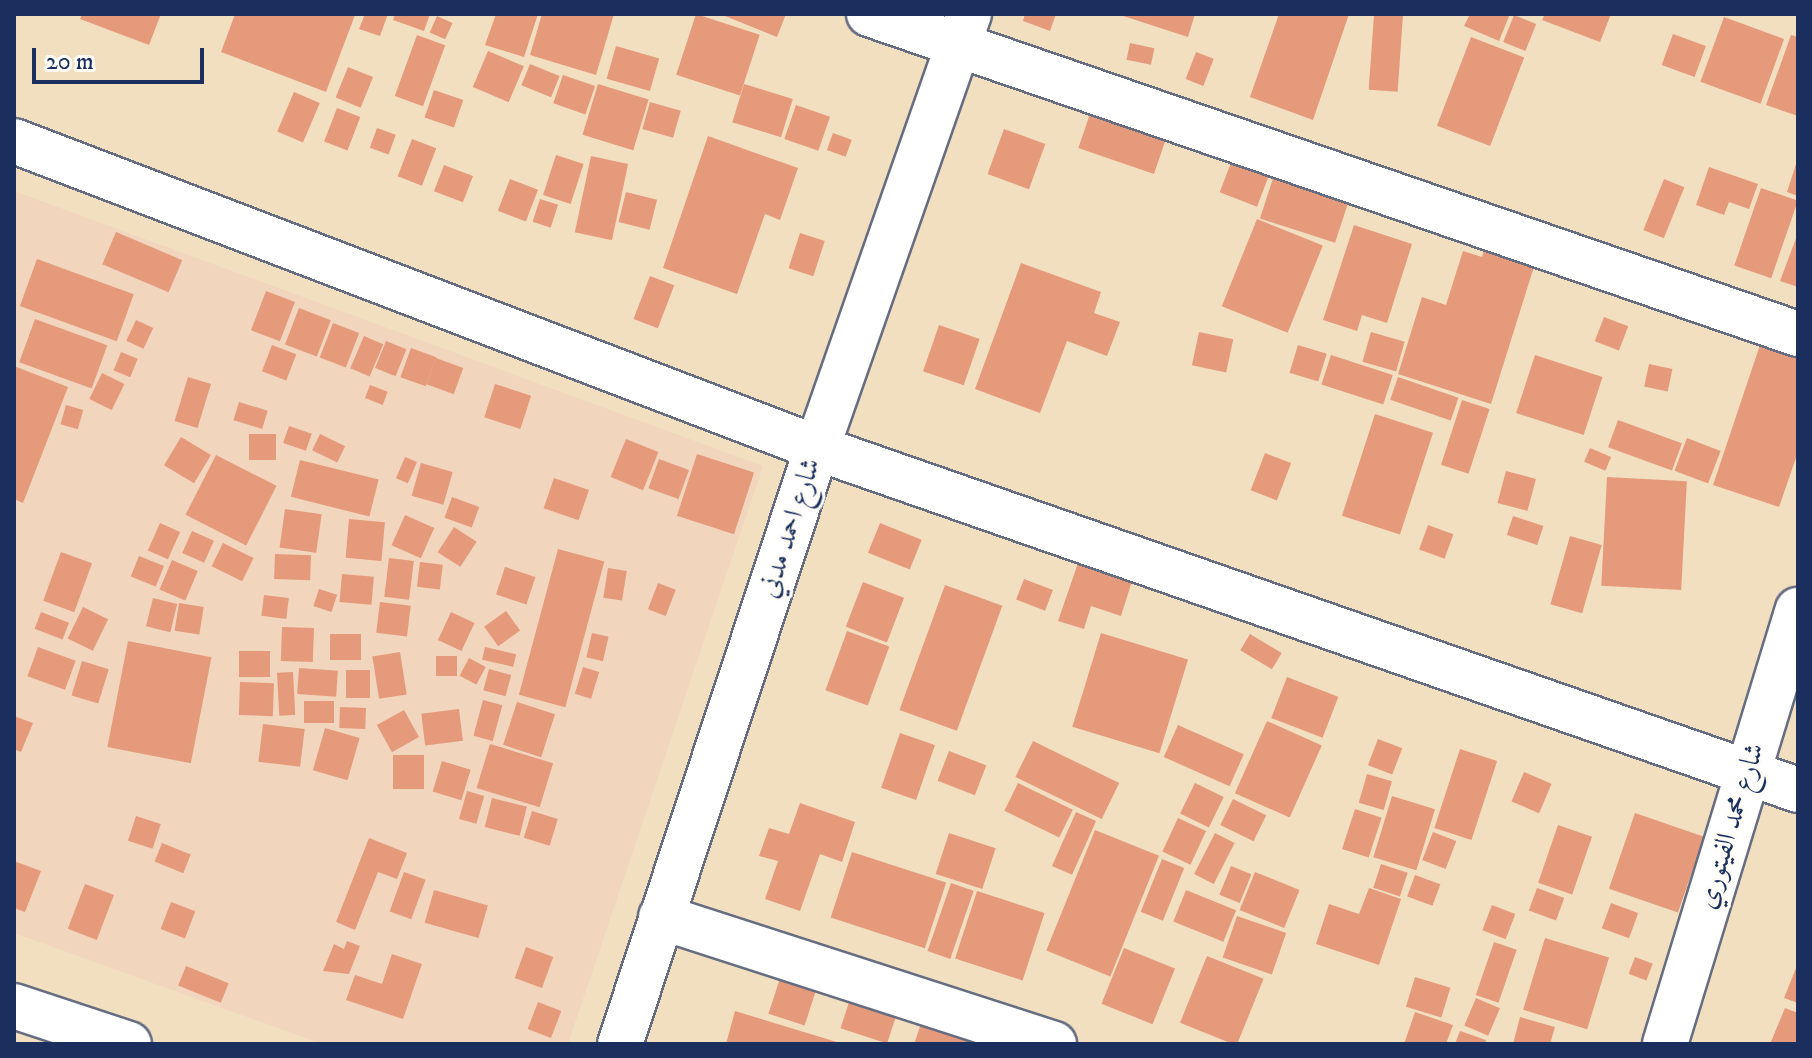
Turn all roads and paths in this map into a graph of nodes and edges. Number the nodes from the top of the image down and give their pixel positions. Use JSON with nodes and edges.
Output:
{"nodes":[{"id":1,"x":869,"y":14,"type":"edge"},
{"id":2,"x":963,"y":30,"type":"edge"},
{"id":3,"x":14,"y":141,"type":"edge"},
{"id":4,"x":1798,"y":334,"type":"edge"},
{"id":5,"x":817,"y":448,"type":"junction"},
{"id":6,"x":1798,"y":610,"type":"edge"},
{"id":7,"x":1747,"y":772,"type":"junction"},
{"id":8,"x":1798,"y":790,"type":"edge"},
{"id":9,"x":661,"y":917,"type":"junction"},
{"id":10,"x":14,"y":1006,"type":"edge"},
{"id":11,"x":129,"y":1044,"type":"edge"},
{"id":12,"x":620,"y":1044,"type":"edge"},
{"id":13,"x":1054,"y":1044,"type":"edge"},
{"id":14,"x":1665,"y":1044,"type":"edge"}],
"edges":[{"from":1,"to":2,"type":"street"},
{"from":2,"to":4,"type":"street"},
{"from":2,"to":5,"type":"street","name":"شارع احمد مدني"},
{"from":3,"to":5,"type":"street"},
{"from":5,"to":7,"type":"street"},
{"from":5,"to":9,"type":"street","name":"شارع احمد مدني"},
{"from":6,"to":7,"type":"street","name":"شارع محمد الفيتوري"},
{"from":7,"to":8,"type":"street"},
{"from":7,"to":14,"type":"street","name":"شارع محمد الفيتوري"},
{"from":9,"to":12,"type":"street","name":"شارع احمد مدني"},
{"from":9,"to":13,"type":"street"},
{"from":10,"to":11,"type":"street"}]}
